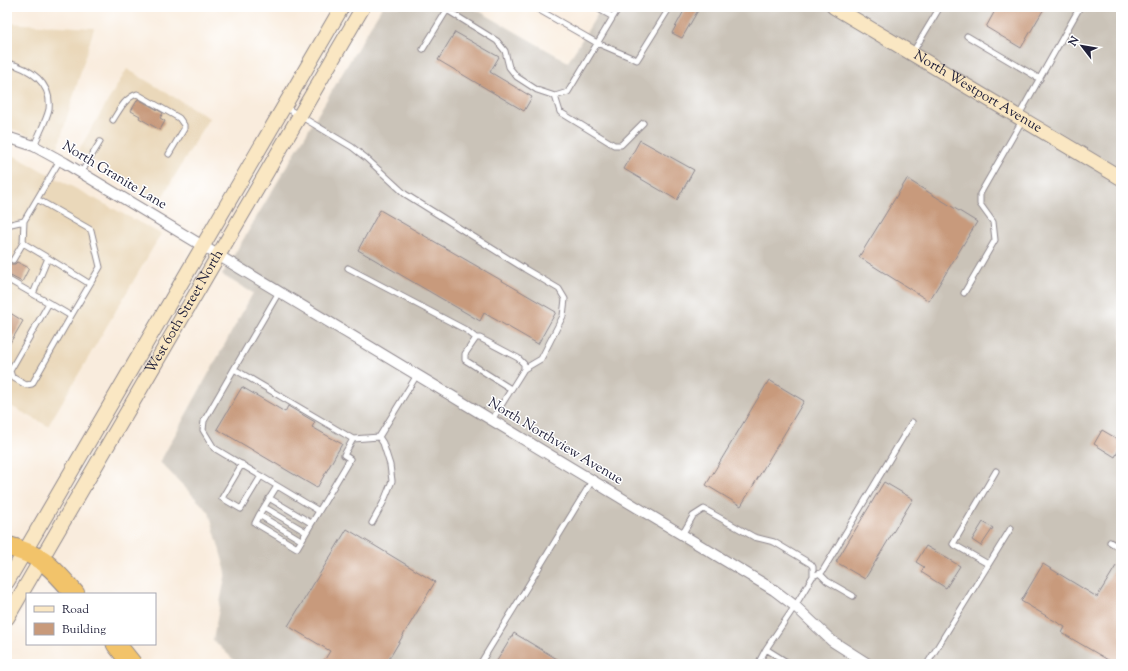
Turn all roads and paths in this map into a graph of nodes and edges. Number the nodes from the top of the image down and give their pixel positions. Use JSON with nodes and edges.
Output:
{"nodes":[{"id":1,"x":342,"y":7,"type":"edge"},
{"id":2,"x":363,"y":7,"type":"edge"},
{"id":3,"x":534,"y":7,"type":"edge"},
{"id":4,"x":595,"y":7,"type":"edge"},
{"id":5,"x":619,"y":7,"type":"edge"},
{"id":6,"x":670,"y":7,"type":"edge"},
{"id":7,"x":834,"y":7,"type":"edge"},
{"id":8,"x":940,"y":7,"type":"edge"},
{"id":9,"x":1080,"y":7,"type":"edge"},
{"id":10,"x":448,"y":8,"type":"edge"},
{"id":11,"x":613,"y":17,"type":"junction"},
{"id":12,"x":967,"y":36,"type":"dead end"},
{"id":13,"x":597,"y":43,"type":"junction"},
{"id":14,"x":423,"y":49,"type":"dead end"},
{"id":15,"x":912,"y":53,"type":"junction"},
{"id":16,"x":7,"y":63,"type":"edge"},
{"id":17,"x":1040,"y":79,"type":"junction"},
{"id":18,"x":555,"y":96,"type":"junction"},
{"id":19,"x":284,"y":106,"type":"junction"},
{"id":20,"x":300,"y":116,"type":"junction"},
{"id":21,"x":1021,"y":117,"type":"junction"},
{"id":22,"x":113,"y":120,"type":"dead end"},
{"id":23,"x":643,"y":123,"type":"dead end"},
{"id":24,"x":7,"y":137,"type":"edge"},
{"id":25,"x":100,"y":142,"type":"dead end"},
{"id":26,"x":34,"y":146,"type":"junction"},
{"id":27,"x":169,"y":154,"type":"dead end"},
{"id":28,"x":60,"y":160,"type":"junction"},
{"id":29,"x":81,"y":172,"type":"junction"},
{"id":30,"x":1121,"y":178,"type":"edge"},
{"id":31,"x":37,"y":199,"type":"junction"},
{"id":32,"x":24,"y":221,"type":"junction"},
{"id":33,"x":7,"y":225,"type":"edge"},
{"id":34,"x":23,"y":243,"type":"junction"},
{"id":35,"x":204,"y":246,"type":"junction"},
{"id":36,"x":219,"y":255,"type":"junction"},
{"id":37,"x":48,"y":258,"type":"junction"},
{"id":38,"x":13,"y":260,"type":"dead end"},
{"id":39,"x":348,"y":268,"type":"dead end"},
{"id":40,"x":7,"y":279,"type":"edge"},
{"id":41,"x":90,"y":284,"type":"junction"},
{"id":42,"x":279,"y":292,"type":"junction"},
{"id":43,"x":964,"y":293,"type":"dead end"},
{"id":44,"x":33,"y":294,"type":"junction"},
{"id":45,"x":49,"y":303,"type":"junction"},
{"id":46,"x":72,"y":316,"type":"junction"},
{"id":47,"x":476,"y":338,"type":"junction"},
{"id":48,"x":234,"y":369,"type":"junction"},
{"id":49,"x":524,"y":369,"type":"junction"},
{"id":50,"x":417,"y":375,"type":"junction"},
{"id":51,"x":511,"y":389,"type":"junction"},
{"id":52,"x":492,"y":420,"type":"junction"},
{"id":53,"x":912,"y":422,"type":"dead end"},
{"id":54,"x":379,"y":438,"type":"junction"},
{"id":55,"x":353,"y":440,"type":"junction"},
{"id":56,"x":242,"y":464,"type":"junction"},
{"id":57,"x":996,"y":471,"type":"dead end"},
{"id":58,"x":261,"y":476,"type":"junction"},
{"id":59,"x":592,"y":481,"type":"junction"},
{"id":60,"x":277,"y":486,"type":"junction"},
{"id":61,"x":270,"y":498,"type":"junction"},
{"id":62,"x":264,"y":506,"type":"junction"},
{"id":63,"x":319,"y":511,"type":"junction"},
{"id":64,"x":259,"y":515,"type":"junction"},
{"id":65,"x":312,"y":523,"type":"junction"},
{"id":66,"x":372,"y":523,"type":"dead end"},
{"id":67,"x":1011,"y":528,"type":"dead end"},
{"id":68,"x":306,"y":532,"type":"junction"},
{"id":69,"x":682,"y":535,"type":"junction"},
{"id":70,"x":301,"y":540,"type":"junction"},
{"id":71,"x":1110,"y":542,"type":"dead end"},
{"id":72,"x":7,"y":546,"type":"edge"},
{"id":73,"x":1121,"y":549,"type":"edge"},
{"id":74,"x":33,"y":555,"type":"junction"},
{"id":75,"x":988,"y":564,"type":"junction"},
{"id":76,"x":820,"y":574,"type":"junction"},
{"id":77,"x":813,"y":576,"type":"junction"},
{"id":78,"x":7,"y":582,"type":"edge"},
{"id":79,"x":73,"y":593,"type":"edge"},
{"id":80,"x":852,"y":596,"type":"dead end"},
{"id":81,"x":795,"y":606,"type":"junction"},
{"id":82,"x":7,"y":618,"type":"edge"},
{"id":83,"x":117,"y":645,"type":"edge"},
{"id":84,"x":766,"y":649,"type":"junction"},
{"id":85,"x":132,"y":664,"type":"edge"},
{"id":86,"x":480,"y":664,"type":"edge"},
{"id":87,"x":758,"y":664,"type":"edge"},
{"id":88,"x":790,"y":664,"type":"edge"},
{"id":89,"x":868,"y":664,"type":"edge"},
{"id":90,"x":927,"y":664,"type":"edge"}],
"edges":[{"from":1,"to":19,"type":"main road","name":"West 60th Street North"},
{"from":2,"to":20,"type":"main road","name":"West 60th Street North"},
{"from":3,"to":13,"type":"lane"},
{"from":4,"to":11,"type":"lane"},
{"from":5,"to":11,"type":"lane"},
{"from":6,"to":13,"type":"lane"},
{"from":7,"to":15,"type":"main road","name":"North Westport Avenue"},
{"from":8,"to":15,"type":"lane"},
{"from":9,"to":17,"type":"lane"},
{"from":10,"to":14,"type":"lane"},
{"from":10,"to":18,"type":"lane"},
{"from":11,"to":13,"type":"lane"},
{"from":12,"to":17,"type":"lane"},
{"from":13,"to":18,"type":"lane"},
{"from":15,"to":21,"type":"main road","name":"North Westport Avenue"},
{"from":16,"to":26,"type":"lane"},
{"from":17,"to":21,"type":"lane"},
{"from":18,"to":23,"type":"lane"},
{"from":19,"to":20,"type":"lane"},
{"from":19,"to":35,"type":"main road","name":"West 60th Street North"},
{"from":20,"to":36,"type":"main road","name":"West 60th Street North"},
{"from":20,"to":49,"type":"lane"},
{"from":21,"to":30,"type":"main road","name":"North Westport Avenue"},
{"from":21,"to":43,"type":"lane"},
{"from":22,"to":27,"type":"lane"},
{"from":24,"to":26,"type":"street","name":"North Granite Lane"},
{"from":25,"to":29,"type":"lane"},
{"from":26,"to":28,"type":"street","name":"North Granite Lane"},
{"from":28,"to":29,"type":"street","name":"North Granite Lane"},
{"from":28,"to":31,"type":"lane"},
{"from":29,"to":35,"type":"street","name":"North Granite Lane"},
{"from":31,"to":32,"type":"lane"},
{"from":31,"to":41,"type":"lane"},
{"from":32,"to":33,"type":"lane"},
{"from":32,"to":34,"type":"lane"},
{"from":34,"to":37,"type":"lane"},
{"from":34,"to":38,"type":"lane"},
{"from":35,"to":36,"type":"street","name":"North Granite Lane"},
{"from":35,"to":74,"type":"main road","name":"West 60th Street North"},
{"from":36,"to":42,"type":"street","name":"North Northview Avenue"},
{"from":36,"to":74,"type":"main road","name":"West 60th Street North"},
{"from":37,"to":41,"type":"lane"},
{"from":37,"to":44,"type":"lane"},
{"from":39,"to":47,"type":"lane"},
{"from":40,"to":44,"type":"lane"},
{"from":41,"to":46,"type":"lane"},
{"from":42,"to":48,"type":"lane"},
{"from":42,"to":50,"type":"street","name":"North Northview Avenue"},
{"from":44,"to":45,"type":"lane"},
{"from":45,"to":46,"type":"lane"},
{"from":45,"to":46,"type":"lane"},
{"from":47,"to":49,"type":"lane"},
{"from":47,"to":51,"type":"lane"},
{"from":48,"to":55,"type":"lane"},
{"from":48,"to":56,"type":"lane"},
{"from":49,"to":51,"type":"lane"},
{"from":50,"to":52,"type":"street","name":"North Northview Avenue"},
{"from":50,"to":54,"type":"lane"},
{"from":51,"to":52,"type":"lane"},
{"from":52,"to":59,"type":"street","name":"North Northview Avenue"},
{"from":53,"to":76,"type":"lane"},
{"from":54,"to":55,"type":"lane"},
{"from":54,"to":66,"type":"lane"},
{"from":55,"to":63,"type":"lane"},
{"from":56,"to":58,"type":"lane"},
{"from":56,"to":58,"type":"lane"},
{"from":57,"to":75,"type":"lane"},
{"from":58,"to":60,"type":"lane"},
{"from":59,"to":69,"type":"street","name":"North Northview Avenue"},
{"from":59,"to":86,"type":"lane"},
{"from":60,"to":61,"type":"lane"},
{"from":60,"to":63,"type":"lane"},
{"from":61,"to":62,"type":"lane"},
{"from":61,"to":65,"type":"lane"},
{"from":62,"to":64,"type":"lane"},
{"from":62,"to":68,"type":"lane"},
{"from":63,"to":65,"type":"lane"},
{"from":64,"to":70,"type":"lane"},
{"from":64,"to":70,"type":"lane"},
{"from":65,"to":68,"type":"lane"},
{"from":67,"to":75,"type":"lane"},
{"from":68,"to":70,"type":"lane"},
{"from":69,"to":77,"type":"lane"},
{"from":69,"to":81,"type":"street","name":"North Northview Avenue"},
{"from":71,"to":73,"type":"lane"},
{"from":72,"to":74,"type":"highway"},
{"from":74,"to":78,"type":"main road","name":"West 60th Street North"},
{"from":74,"to":79,"type":"highway"},
{"from":74,"to":82,"type":"main road","name":"West 60th Street North"},
{"from":75,"to":90,"type":"lane"},
{"from":76,"to":77,"type":"lane"},
{"from":76,"to":80,"type":"lane"},
{"from":77,"to":81,"type":"lane"},
{"from":81,"to":84,"type":"lane"},
{"from":81,"to":89,"type":"street","name":"North Northview Avenue"},
{"from":83,"to":85,"type":"highway"},
{"from":84,"to":87,"type":"lane"},
{"from":84,"to":88,"type":"lane"}]}
